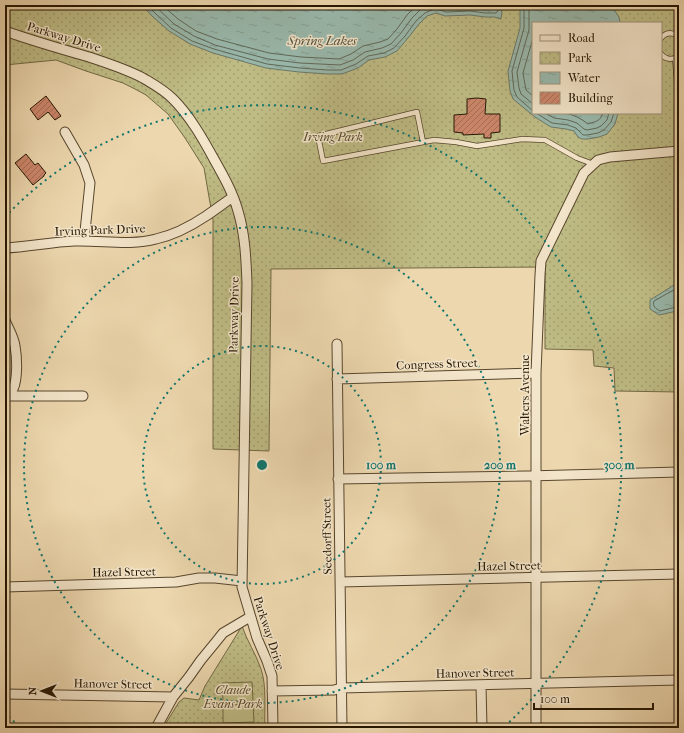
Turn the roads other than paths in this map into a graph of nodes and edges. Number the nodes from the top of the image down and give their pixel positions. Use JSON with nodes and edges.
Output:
{"nodes":[{"id":1,"x":5,"y":31,"type":"edge"},
{"id":2,"x":679,"y":36,"type":"edge"},
{"id":3,"x":662,"y":37,"type":"edge"},
{"id":4,"x":662,"y":55,"type":"edge"},
{"id":5,"x":677,"y":57,"type":"edge"},
{"id":6,"x":679,"y":105,"type":"edge"},
{"id":7,"x":65,"y":132,"type":"dead end"},
{"id":8,"x":423,"y":142,"type":"junction"},
{"id":9,"x":679,"y":151,"type":"edge"},
{"id":10,"x":593,"y":164,"type":"junction"},
{"id":11,"x":233,"y":197,"type":"junction"},
{"id":12,"x":84,"y":241,"type":"junction"},
{"id":13,"x":5,"y":248,"type":"edge"},
{"id":14,"x":5,"y":320,"type":"edge"},
{"id":15,"x":337,"y":344,"type":"dead end"},
{"id":16,"x":536,"y":373,"type":"junction"},
{"id":17,"x":338,"y":379,"type":"junction"},
{"id":18,"x":83,"y":396,"type":"dead end"},
{"id":19,"x":7,"y":397,"type":"edge"},
{"id":20,"x":679,"y":472,"type":"edge"},
{"id":21,"x":536,"y":476,"type":"junction"},
{"id":22,"x":338,"y":480,"type":"junction"},
{"id":23,"x":679,"y":574,"type":"edge"},
{"id":24,"x":536,"y":578,"type":"junction"},
{"id":25,"x":242,"y":581,"type":"junction"},
{"id":26,"x":340,"y":582,"type":"junction"},
{"id":27,"x":5,"y":586,"type":"edge"},
{"id":28,"x":250,"y":618,"type":"junction"},
{"id":29,"x":679,"y":680,"type":"edge"},
{"id":30,"x":536,"y":684,"type":"junction"},
{"id":31,"x":481,"y":685,"type":"junction"},
{"id":32,"x":341,"y":688,"type":"junction"},
{"id":33,"x":272,"y":691,"type":"junction"},
{"id":34,"x":5,"y":694,"type":"edge"},
{"id":35,"x":173,"y":697,"type":"junction"},
{"id":36,"x":156,"y":728,"type":"edge"},
{"id":37,"x":273,"y":728,"type":"edge"},
{"id":38,"x":342,"y":728,"type":"edge"},
{"id":39,"x":482,"y":728,"type":"edge"},
{"id":40,"x":536,"y":728,"type":"edge"}],
"edges":[{"from":1,"to":11,"type":"street","name":"Parkway Drive"},
{"from":2,"to":3,"type":"lane"},
{"from":4,"to":5,"type":"lane"},
{"from":5,"to":6,"type":"lane"},
{"from":7,"to":12,"type":"street"},
{"from":8,"to":8,"type":"lane"},
{"from":8,"to":10,"type":"lane"},
{"from":9,"to":10,"type":"street"},
{"from":10,"to":16,"type":"street","name":"Walters Avenue"},
{"from":11,"to":12,"type":"street","name":"Irving Park Drive"},
{"from":11,"to":25,"type":"street","name":"Parkway Drive"},
{"from":12,"to":13,"type":"street","name":"Irving Park Drive"},
{"from":14,"to":19,"type":"street"},
{"from":15,"to":17,"type":"street","name":"Seedorff Street"},
{"from":16,"to":17,"type":"street","name":"Congress Street"},
{"from":16,"to":21,"type":"street","name":"Walters Avenue"},
{"from":17,"to":22,"type":"street","name":"Seedorff Street"},
{"from":18,"to":19,"type":"street"},
{"from":20,"to":21,"type":"street"},
{"from":21,"to":22,"type":"street"},
{"from":21,"to":24,"type":"street","name":"Walters Avenue"},
{"from":22,"to":26,"type":"street","name":"Seedorff Street"},
{"from":23,"to":24,"type":"street","name":"Hazel Street"},
{"from":24,"to":26,"type":"street","name":"Hazel Street"},
{"from":24,"to":30,"type":"street","name":"Walters Avenue"},
{"from":25,"to":27,"type":"street","name":"Hazel Street"},
{"from":25,"to":28,"type":"street","name":"Parkway Drive"},
{"from":26,"to":32,"type":"street","name":"Seedorff Street"},
{"from":28,"to":33,"type":"street","name":"Parkway Drive"},
{"from":28,"to":35,"type":"street"},
{"from":29,"to":30,"type":"street","name":"Hanover Street"},
{"from":30,"to":31,"type":"street","name":"Hanover Street"},
{"from":30,"to":40,"type":"street","name":"Walters Avenue"},
{"from":31,"to":32,"type":"street","name":"Hanover Street"},
{"from":31,"to":39,"type":"street"},
{"from":32,"to":33,"type":"street","name":"Hanover Street"},
{"from":32,"to":38,"type":"street","name":"Seedorff Street"},
{"from":33,"to":37,"type":"street","name":"Parkway Drive"},
{"from":34,"to":35,"type":"street","name":"Hanover Street"},
{"from":35,"to":36,"type":"street"}]}
